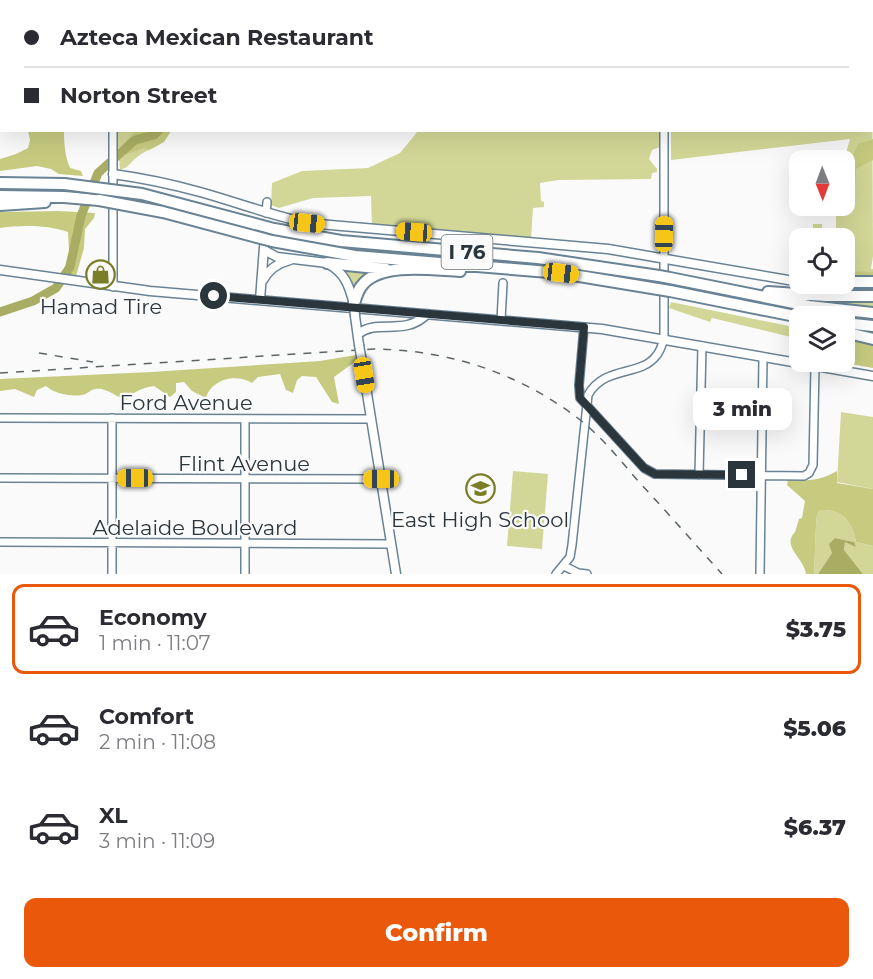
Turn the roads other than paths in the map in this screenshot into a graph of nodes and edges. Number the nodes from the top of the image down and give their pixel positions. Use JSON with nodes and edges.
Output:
{"nodes":[{"id":1,"x":113,"y":132,"type":"edge"},
{"id":2,"x":664,"y":132,"type":"edge"},
{"id":3,"x":113,"y":174,"type":"junction"},
{"id":4,"x":0,"y":183,"type":"edge"},
{"id":5,"x":0,"y":196,"type":"edge"},
{"id":6,"x":64,"y":199,"type":"junction"},
{"id":7,"x":267,"y":202,"type":"dead end"},
{"id":8,"x":0,"y":205,"type":"edge"},
{"id":9,"x":266,"y":213,"type":"junction"},
{"id":10,"x":264,"y":250,"type":"junction"},
{"id":11,"x":664,"y":258,"type":"junction"},
{"id":12,"x":291,"y":260,"type":"junction"},
{"id":13,"x":327,"y":263,"type":"junction"},
{"id":14,"x":0,"y":270,"type":"edge"},
{"id":15,"x":397,"y":270,"type":"junction"},
{"id":16,"x":561,"y":273,"type":"junction"},
{"id":17,"x":789,"y":280,"type":"edge"},
{"id":18,"x":855,"y":282,"type":"edge"},
{"id":19,"x":873,"y":282,"type":"edge"},
{"id":20,"x":261,"y":283,"type":"junction"},
{"id":21,"x":503,"y":283,"type":"dead end"},
{"id":22,"x":113,"y":287,"type":"junction"},
{"id":23,"x":721,"y":288,"type":"junction"},
{"id":24,"x":873,"y":296,"type":"edge"},
{"id":25,"x":260,"y":300,"type":"junction"},
{"id":26,"x":354,"y":304,"type":"junction"},
{"id":27,"x":873,"y":313,"type":"edge"},
{"id":28,"x":427,"y":314,"type":"junction"},
{"id":29,"x":789,"y":316,"type":"edge"},
{"id":30,"x":501,"y":320,"type":"junction"},
{"id":31,"x":855,"y":324,"type":"edge"},
{"id":32,"x":873,"y":326,"type":"edge"},
{"id":33,"x":584,"y":327,"type":"junction"},
{"id":34,"x":358,"y":333,"type":"junction"},
{"id":35,"x":855,"y":335,"type":"edge"},
{"id":36,"x":664,"y":339,"type":"junction"},
{"id":37,"x":873,"y":339,"type":"edge"},
{"id":38,"x":702,"y":346,"type":"junction"},
{"id":39,"x":763,"y":357,"type":"junction"},
{"id":40,"x":789,"y":362,"type":"edge"},
{"id":41,"x":815,"y":372,"type":"edge"},
{"id":42,"x":850,"y":372,"type":"edge"},
{"id":43,"x":873,"y":376,"type":"edge"},
{"id":44,"x":586,"y":405,"type":"junction"},
{"id":45,"x":0,"y":418,"type":"edge"},
{"id":46,"x":112,"y":418,"type":"junction"},
{"id":47,"x":371,"y":418,"type":"junction"},
{"id":48,"x":245,"y":419,"type":"junction"},
{"id":49,"x":699,"y":474,"type":"junction"},
{"id":50,"x":761,"y":476,"type":"junction"},
{"id":51,"x":0,"y":478,"type":"edge"},
{"id":52,"x":112,"y":478,"type":"junction"},
{"id":53,"x":245,"y":479,"type":"junction"},
{"id":54,"x":381,"y":479,"type":"junction"},
{"id":55,"x":0,"y":543,"type":"edge"},
{"id":56,"x":113,"y":543,"type":"junction"},
{"id":57,"x":244,"y":543,"type":"junction"},
{"id":58,"x":391,"y":544,"type":"junction"},
{"id":59,"x":564,"y":570,"type":"edge"},
{"id":60,"x":112,"y":574,"type":"edge"},
{"id":61,"x":245,"y":574,"type":"edge"},
{"id":62,"x":396,"y":574,"type":"edge"},
{"id":63,"x":556,"y":574,"type":"edge"},
{"id":64,"x":587,"y":574,"type":"edge"},
{"id":65,"x":760,"y":574,"type":"edge"}],
"edges":[{"from":1,"to":3,"type":"street"},
{"from":2,"to":11,"type":"street"},
{"from":3,"to":9,"type":"main road"},
{"from":3,"to":22,"type":"street"},
{"from":4,"to":23,"type":"highway","number":"I 76","bridge":true},
{"from":5,"to":6,"type":"highway"},
{"from":6,"to":8,"type":"highway"},
{"from":6,"to":16,"type":"highway","number":"I 76","bridge":true},
{"from":7,"to":9,"type":"street"},
{"from":9,"to":10,"type":"main road"},
{"from":9,"to":11,"type":"main road"},
{"from":10,"to":12,"type":"main road"},
{"from":10,"to":20,"type":"main road"},
{"from":11,"to":17,"type":"main road"},
{"from":11,"to":36,"type":"street"},
{"from":12,"to":13,"type":"main road"},
{"from":12,"to":20,"type":"main road"},
{"from":13,"to":15,"type":"highway"},
{"from":13,"to":26,"type":"main road"},
{"from":14,"to":22,"type":"main road"},
{"from":15,"to":16,"type":"highway"},
{"from":15,"to":26,"type":"highway"},
{"from":16,"to":29,"type":"highway","number":"I 76","bridge":true},
{"from":18,"to":19,"type":"highway"},
{"from":20,"to":25,"type":"main road"},
{"from":21,"to":30,"type":"street"},
{"from":22,"to":25,"type":"main road"},
{"from":23,"to":24,"type":"highway"},
{"from":23,"to":27,"type":"highway","number":"I 76"},
{"from":25,"to":28,"type":"main road"},
{"from":26,"to":34,"type":"main road","bridge":true},
{"from":28,"to":30,"type":"main road"},
{"from":28,"to":34,"type":"main road"},
{"from":30,"to":33,"type":"main road"},
{"from":31,"to":32,"type":"highway"},
{"from":33,"to":36,"type":"main road"},
{"from":33,"to":44,"type":"street"},
{"from":34,"to":47,"type":"main road","bridge":true},
{"from":35,"to":37,"type":"highway"},
{"from":36,"to":38,"type":"main road"},
{"from":36,"to":44,"type":"street"},
{"from":38,"to":39,"type":"main road"},
{"from":38,"to":49,"type":"street"},
{"from":39,"to":40,"type":"main road"},
{"from":39,"to":50,"type":"street"},
{"from":41,"to":50,"type":"street"},
{"from":42,"to":43,"type":"main road"},
{"from":44,"to":49,"type":"street"},
{"from":44,"to":59,"type":"street"},
{"from":45,"to":46,"type":"street","name":"Ford Avenue"},
{"from":46,"to":48,"type":"street","name":"Ford Avenue"},
{"from":46,"to":52,"type":"street"},
{"from":47,"to":48,"type":"street","name":"Ford Avenue"},
{"from":47,"to":54,"type":"main road"},
{"from":48,"to":53,"type":"street"},
{"from":49,"to":50,"type":"street"},
{"from":50,"to":65,"type":"street"},
{"from":51,"to":52,"type":"street","name":"Flint Avenue"},
{"from":52,"to":53,"type":"street","name":"Flint Avenue"},
{"from":52,"to":56,"type":"street"},
{"from":53,"to":54,"type":"street","name":"Flint Avenue"},
{"from":53,"to":57,"type":"street"},
{"from":54,"to":58,"type":"main road"},
{"from":55,"to":56,"type":"street","name":"Adelaide Boulevard"},
{"from":56,"to":57,"type":"street","name":"Adelaide Boulevard"},
{"from":56,"to":60,"type":"street"},
{"from":57,"to":58,"type":"street","name":"Adelaide Boulevard"},
{"from":57,"to":61,"type":"street"},
{"from":58,"to":62,"type":"main road"},
{"from":59,"to":63,"type":"street"},
{"from":59,"to":64,"type":"street"}]}
